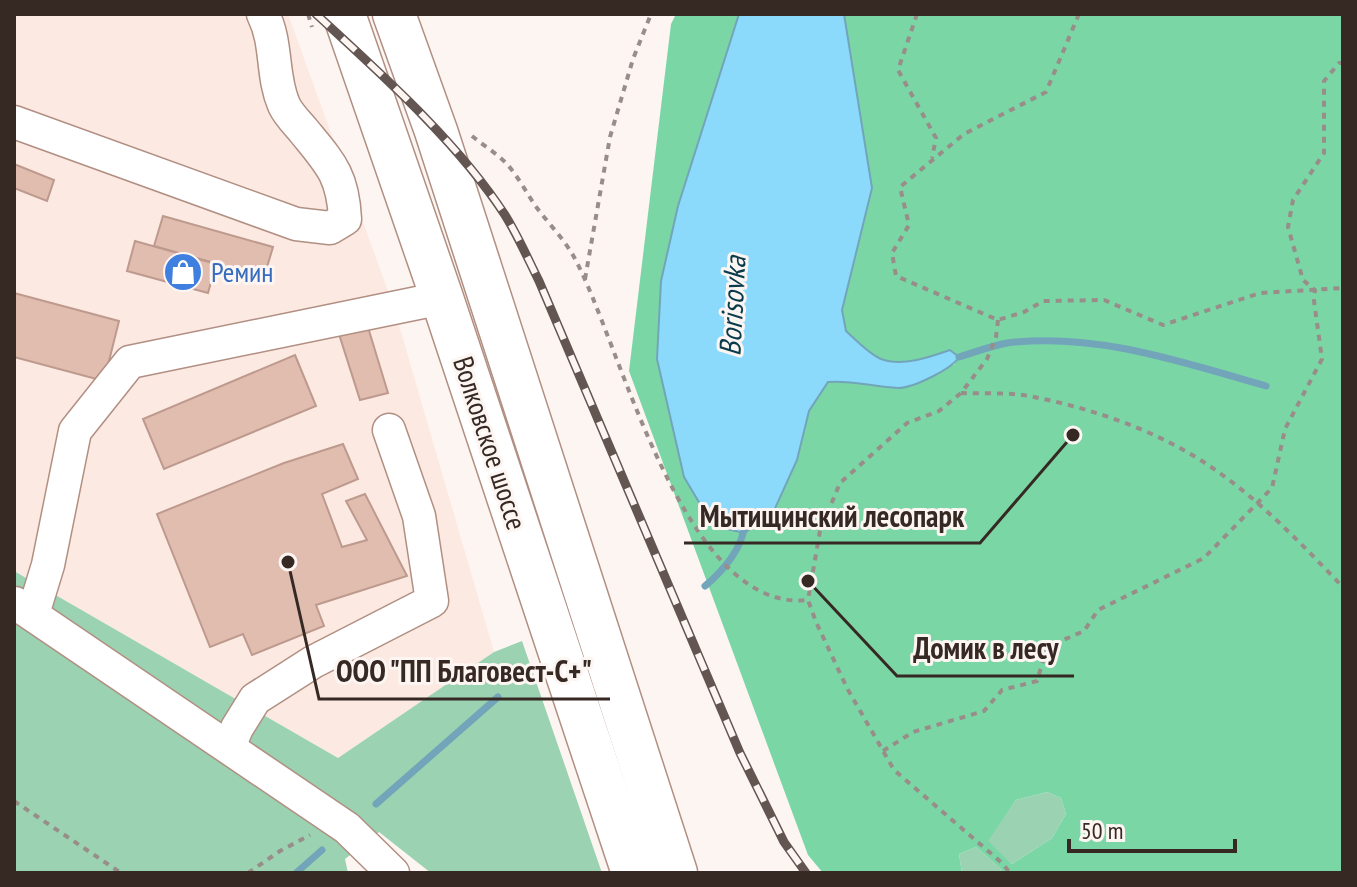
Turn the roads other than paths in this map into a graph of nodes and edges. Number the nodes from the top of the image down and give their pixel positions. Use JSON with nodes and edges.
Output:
{"nodes":[{"id":1,"x":263,"y":14,"type":"edge"},
{"id":2,"x":344,"y":14,"type":"edge"},
{"id":3,"x":394,"y":14,"type":"edge"},
{"id":4,"x":409,"y":34,"type":"edge"},
{"id":5,"x":14,"y":122,"type":"edge"},
{"id":6,"x":442,"y":298,"type":"junction"},
{"id":7,"x":389,"y":430,"type":"dead end"},
{"id":8,"x":24,"y":608,"type":"edge"},
{"id":9,"x":229,"y":747,"type":"junction"},
{"id":10,"x":393,"y":873,"type":"edge"},
{"id":11,"x":633,"y":873,"type":"edge"},
{"id":12,"x":676,"y":873,"type":"edge"}],
"edges":[{"from":1,"to":5,"type":"lane"},
{"from":2,"to":6,"type":"main road","name":"Волковское шоссе"},
{"from":3,"to":4,"type":"main road","name":"Волковское шоссе"},
{"from":4,"to":12,"type":"main road","name":"Волковское шоссе"},
{"from":6,"to":8,"type":"lane"},
{"from":6,"to":11,"type":"main road","name":"Волковское шоссе"},
{"from":7,"to":9,"type":"lane"},
{"from":8,"to":9,"type":"lane"},
{"from":9,"to":10,"type":"lane"}]}
